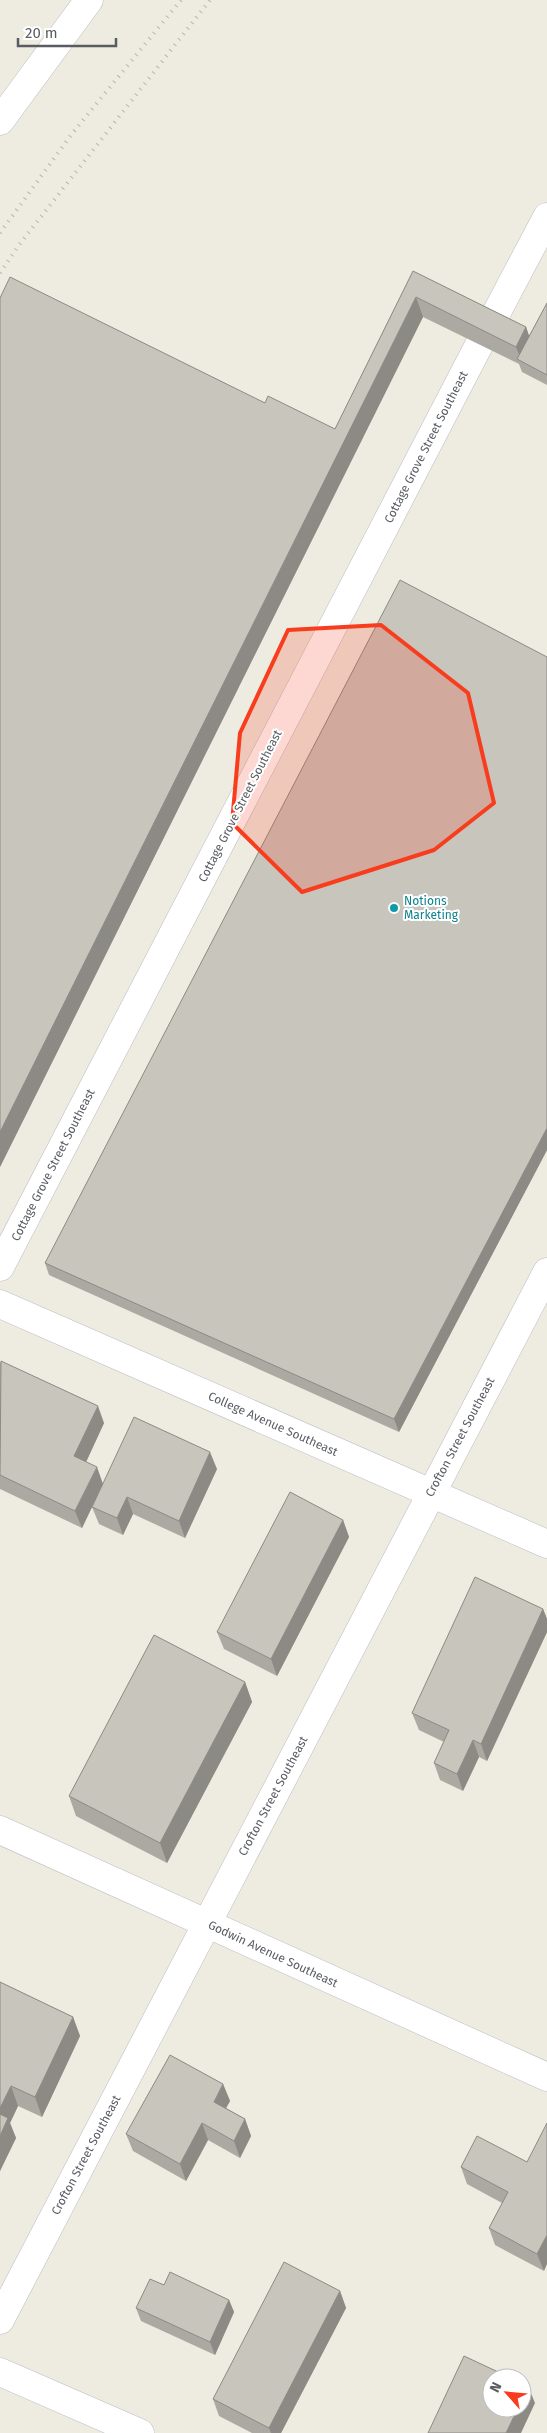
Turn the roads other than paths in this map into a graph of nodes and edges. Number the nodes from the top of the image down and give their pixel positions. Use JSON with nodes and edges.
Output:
{"nodes":[{"id":1,"x":89,"y":0,"type":"edge"},
{"id":2,"x":0,"y":121,"type":"edge"},
{"id":3,"x":547,"y":217,"type":"edge"},
{"id":4,"x":0,"y":1268,"type":"edge"},
{"id":5,"x":547,"y":1272,"type":"edge"},
{"id":6,"x":0,"y":1304,"type":"edge"},
{"id":7,"x":431,"y":1493,"type":"junction"},
{"id":8,"x":547,"y":1544,"type":"edge"},
{"id":9,"x":0,"y":1830,"type":"edge"},
{"id":10,"x":207,"y":1923,"type":"junction"},
{"id":11,"x":547,"y":2077,"type":"edge"},
{"id":12,"x":0,"y":2320,"type":"edge"},
{"id":13,"x":0,"y":2372,"type":"edge"},
{"id":14,"x":140,"y":2433,"type":"edge"}],
"edges":[{"from":1,"to":2,"type":"street"},
{"from":3,"to":4,"type":"street","name":"Cottage Grove Street Southeast"},
{"from":5,"to":7,"type":"street","name":"Crofton Street Southeast"},
{"from":6,"to":7,"type":"street","name":"College Avenue Southeast"},
{"from":7,"to":8,"type":"street","name":"College Avenue Southeast"},
{"from":7,"to":10,"type":"street","name":"Crofton Street Southeast"},
{"from":9,"to":10,"type":"street","name":"Godwin Avenue Southeast"},
{"from":10,"to":11,"type":"street","name":"Godwin Avenue Southeast"},
{"from":10,"to":12,"type":"street","name":"Crofton Street Southeast"},
{"from":13,"to":14,"type":"street"}]}
